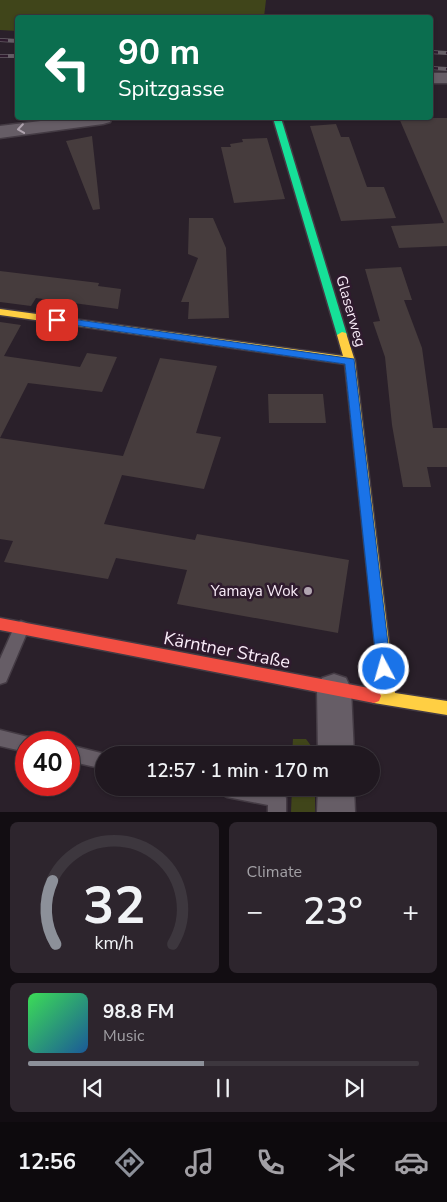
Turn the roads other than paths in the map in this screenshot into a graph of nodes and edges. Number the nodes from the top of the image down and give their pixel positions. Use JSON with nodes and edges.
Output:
{"nodes":[{"id":1,"x":433,"y":78,"type":"edge"},
{"id":2,"x":447,"y":78,"type":"edge"},
{"id":3,"x":89,"y":120,"type":"edge"},
{"id":4,"x":278,"y":120,"type":"edge"},
{"id":5,"x":0,"y":132,"type":"edge"},
{"id":6,"x":0,"y":312,"type":"edge"},
{"id":7,"x":350,"y":361,"type":"junction"},
{"id":8,"x":0,"y":624,"type":"edge"},
{"id":9,"x":21,"y":628,"type":"junction"},
{"id":10,"x":0,"y":677,"type":"edge"},
{"id":11,"x":334,"y":689,"type":"junction"},
{"id":12,"x":388,"y":697,"type":"junction"},
{"id":13,"x":447,"y":708,"type":"edge"},
{"id":14,"x":0,"y":738,"type":"edge"},
{"id":15,"x":15,"y":741,"type":"edge"},
{"id":16,"x":336,"y":746,"type":"edge"},
{"id":17,"x":80,"y":756,"type":"edge"},
{"id":18,"x":95,"y":759,"type":"edge"},
{"id":19,"x":267,"y":796,"type":"edge"},
{"id":20,"x":336,"y":796,"type":"edge"},
{"id":21,"x":276,"y":812,"type":"edge"},
{"id":22,"x":336,"y":812,"type":"edge"}],
"edges":[{"from":1,"to":2,"type":"street"},
{"from":3,"to":5,"type":"street","one_way":true},
{"from":4,"to":7,"type":"street","name":"Glaserweg"},
{"from":6,"to":7,"type":"street"},
{"from":7,"to":12,"type":"street","name":"Glaserweg"},
{"from":8,"to":9,"type":"street","name":"Kärntner Straße"},
{"from":9,"to":10,"type":"lane"},
{"from":9,"to":11,"type":"street","name":"Kärntner Straße"},
{"from":11,"to":12,"type":"street","name":"Kärntner Straße"},
{"from":11,"to":16,"type":"street"},
{"from":12,"to":13,"type":"street","name":"Kärntner Straße"},
{"from":14,"to":15,"type":"lane"},
{"from":17,"to":18,"type":"lane"},
{"from":19,"to":21,"type":"lane"},
{"from":20,"to":22,"type":"street"}]}
